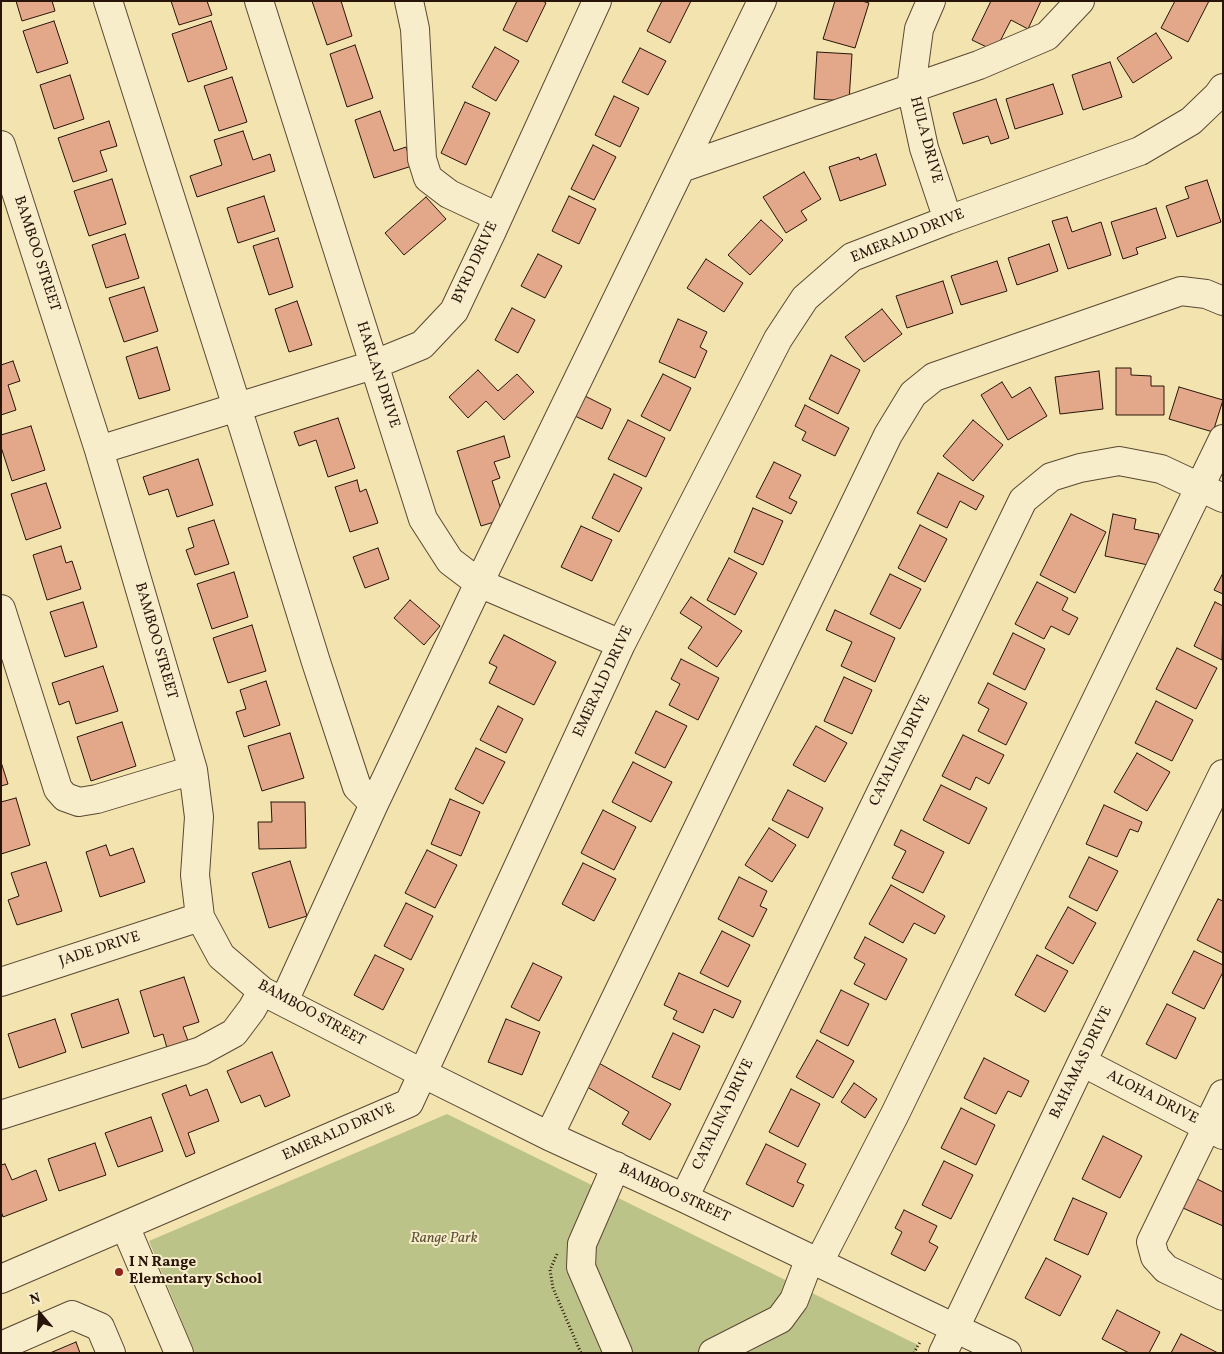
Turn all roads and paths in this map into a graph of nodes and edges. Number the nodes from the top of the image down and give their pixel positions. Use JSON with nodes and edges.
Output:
{"nodes":[{"id":1,"x":108,"y":1,"type":"edge"},
{"id":2,"x":259,"y":1,"type":"edge"},
{"id":3,"x":409,"y":1,"type":"edge"},
{"id":4,"x":598,"y":1,"type":"edge"},
{"id":5,"x":762,"y":1,"type":"edge"},
{"id":6,"x":931,"y":1,"type":"edge"},
{"id":7,"x":1080,"y":1,"type":"edge"},
{"id":8,"x":911,"y":88,"type":"junction"},
{"id":9,"x":1223,"y":88,"type":"edge"},
{"id":10,"x":1,"y":145,"type":"edge"},
{"id":11,"x":680,"y":168,"type":"junction"},
{"id":12,"x":498,"y":218,"type":"junction"},
{"id":13,"x":948,"y":220,"type":"junction"},
{"id":14,"x":1223,"y":301,"type":"edge"},
{"id":15,"x":374,"y":365,"type":"junction"},
{"id":16,"x":237,"y":407,"type":"junction"},
{"id":17,"x":1223,"y":439,"type":"edge"},
{"id":18,"x":99,"y":450,"type":"junction"},
{"id":19,"x":1211,"y":493,"type":"edge"},
{"id":20,"x":479,"y":583,"type":"junction"},
{"id":21,"x":1,"y":609,"type":"edge"},
{"id":22,"x":621,"y":644,"type":"junction"},
{"id":23,"x":193,"y":770,"type":"junction"},
{"id":24,"x":1223,"y":774,"type":"edge"},
{"id":25,"x":374,"y":804,"type":"junction"},
{"id":26,"x":200,"y":917,"type":"junction"},
{"id":27,"x":1,"y":982,"type":"edge"},
{"id":28,"x":273,"y":996,"type":"junction"},
{"id":29,"x":1082,"y":1062,"type":"junction"},
{"id":30,"x":422,"y":1074,"type":"junction"},
{"id":31,"x":1223,"y":1094,"type":"edge"},
{"id":32,"x":1,"y":1115,"type":"edge"},
{"id":33,"x":1215,"y":1130,"type":"edge"},
{"id":34,"x":549,"y":1136,"type":"junction"},
{"id":35,"x":616,"y":1166,"type":"junction"},
{"id":36,"x":684,"y":1198,"type":"junction"},
{"id":37,"x":125,"y":1226,"type":"junction"},
{"id":38,"x":814,"y":1260,"type":"junction"},
{"id":39,"x":1,"y":1279,"type":"edge"},
{"id":40,"x":1223,"y":1296,"type":"edge"},
{"id":41,"x":955,"y":1328,"type":"junction"},
{"id":42,"x":1,"y":1346,"type":"edge"},
{"id":43,"x":931,"y":1347,"type":"edge"},
{"id":44,"x":111,"y":1353,"type":"edge"},
{"id":45,"x":179,"y":1353,"type":"edge"},
{"id":46,"x":618,"y":1353,"type":"edge"},
{"id":47,"x":713,"y":1353,"type":"edge"},
{"id":48,"x":914,"y":1353,"type":"edge"},
{"id":49,"x":1007,"y":1353,"type":"edge"}],
"edges":[{"from":1,"to":16,"type":"street"},
{"from":2,"to":15,"type":"street","name":"HARLAN DRIVE"},
{"from":3,"to":12,"type":"street"},
{"from":4,"to":12,"type":"street","name":"BYRD DRIVE"},
{"from":5,"to":11,"type":"street"},
{"from":6,"to":8,"type":"street","name":"HULA DRIVE"},
{"from":7,"to":8,"type":"street"},
{"from":8,"to":11,"type":"street"},
{"from":8,"to":13,"type":"street","name":"HULA DRIVE"},
{"from":9,"to":13,"type":"street","name":"EMERALD DRIVE"},
{"from":10,"to":18,"type":"street","name":"BAMBOO STREET"},
{"from":11,"to":20,"type":"street"},
{"from":12,"to":15,"type":"street","name":"BYRD DRIVE"},
{"from":13,"to":22,"type":"street","name":"EMERALD DRIVE"},
{"from":14,"to":34,"type":"street"},
{"from":15,"to":16,"type":"street","name":"BYRD DRIVE"},
{"from":15,"to":20,"type":"street","name":"HARLAN DRIVE"},
{"from":16,"to":18,"type":"street","name":"BYRD DRIVE"},
{"from":16,"to":25,"type":"street"},
{"from":17,"to":19,"type":"street"},
{"from":18,"to":23,"type":"street","name":"BAMBOO STREET"},
{"from":19,"to":36,"type":"street","name":"CATALINA DRIVE"},
{"from":19,"to":38,"type":"street"},
{"from":20,"to":22,"type":"street","name":"HARLAN DRIVE"},
{"from":20,"to":25,"type":"street"},
{"from":21,"to":23,"type":"street"},
{"from":22,"to":30,"type":"street","name":"EMERALD DRIVE"},
{"from":23,"to":26,"type":"street","name":"BAMBOO STREET"},
{"from":24,"to":29,"type":"street","name":"BAHAMAS DRIVE"},
{"from":25,"to":28,"type":"street"},
{"from":26,"to":27,"type":"street","name":"JADE DRIVE"},
{"from":26,"to":28,"type":"street","name":"BAMBOO STREET"},
{"from":28,"to":30,"type":"street","name":"BAMBOO STREET"},
{"from":28,"to":32,"type":"street"},
{"from":29,"to":33,"type":"street","name":"ALOHA DRIVE"},
{"from":29,"to":41,"type":"street","name":"BAHAMAS DRIVE"},
{"from":30,"to":34,"type":"street","name":"BAMBOO STREET"},
{"from":30,"to":37,"type":"street","name":"EMERALD DRIVE"},
{"from":31,"to":33,"type":"street"},
{"from":33,"to":40,"type":"street"},
{"from":34,"to":35,"type":"street","name":"BAMBOO STREET"},
{"from":35,"to":36,"type":"street","name":"BAMBOO STREET"},
{"from":35,"to":46,"type":"street"},
{"from":36,"to":38,"type":"street","name":"BAMBOO STREET"},
{"from":37,"to":39,"type":"street","name":"EMERALD DRIVE"},
{"from":37,"to":45,"type":"street"},
{"from":38,"to":41,"type":"street","name":"BAMBOO STREET"},
{"from":38,"to":47,"type":"street"},
{"from":41,"to":43,"type":"street","name":"BAHAMAS DRIVE"},
{"from":41,"to":49,"type":"street","name":"BAMBOO STREET"},
{"from":42,"to":44,"type":"street"},
{"from":43,"to":48,"type":"path"}]}
